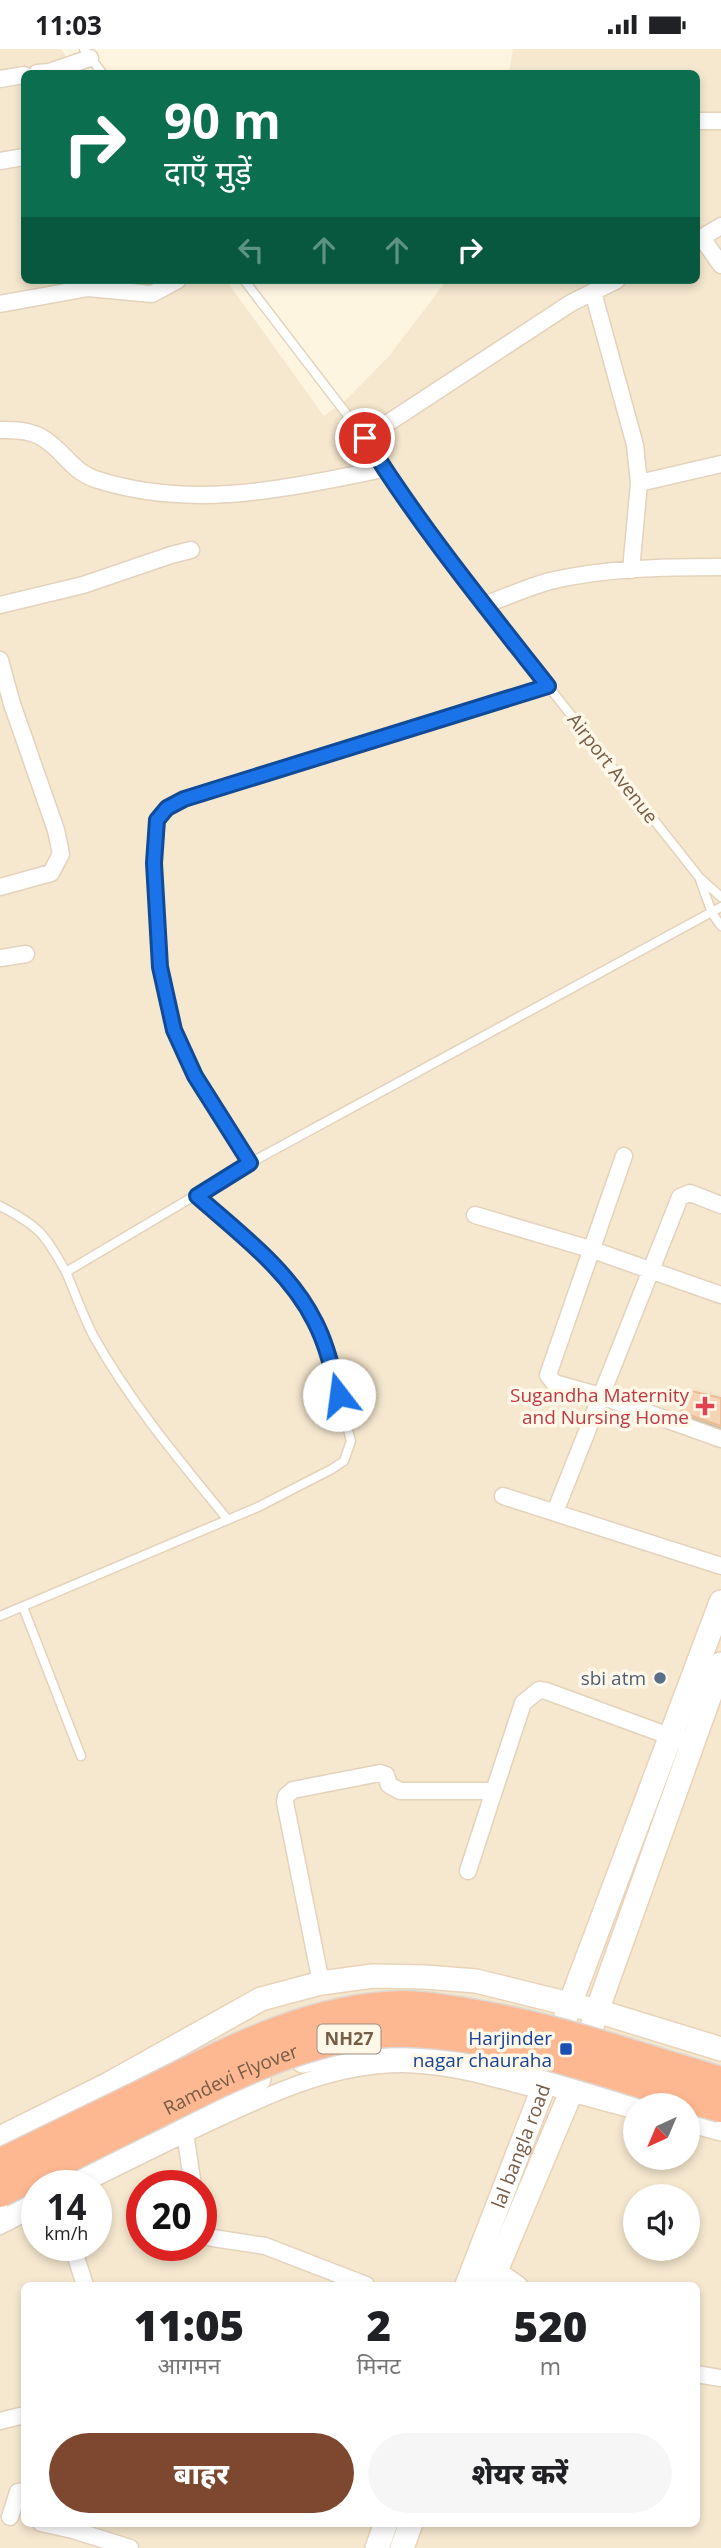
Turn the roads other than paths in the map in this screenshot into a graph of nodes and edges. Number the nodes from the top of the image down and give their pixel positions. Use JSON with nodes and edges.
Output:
{"nodes":[{"id":1,"x":87,"y":53,"type":"edge"},
{"id":2,"x":53,"y":70,"type":"edge"},
{"id":3,"x":100,"y":70,"type":"edge"},
{"id":4,"x":21,"y":76,"type":"edge"},
{"id":5,"x":0,"y":79,"type":"edge"},
{"id":6,"x":700,"y":121,"type":"edge"},
{"id":7,"x":721,"y":121,"type":"edge"},
{"id":8,"x":21,"y":158,"type":"edge"},
{"id":9,"x":0,"y":161,"type":"edge"},
{"id":10,"x":721,"y":226,"type":"edge"},
{"id":11,"x":700,"y":238,"type":"edge"},
{"id":12,"x":700,"y":240,"type":"edge"},
{"id":13,"x":721,"y":265,"type":"edge"},
{"id":14,"x":171,"y":284,"type":"edge"},
{"id":15,"x":247,"y":284,"type":"edge"},
{"id":16,"x":609,"y":284,"type":"edge"},
{"id":17,"x":593,"y":292,"type":"junction"},
{"id":18,"x":0,"y":305,"type":"edge"},
{"id":19,"x":0,"y":431,"type":"edge"},
{"id":20,"x":365,"y":438,"type":"junction"},
{"id":21,"x":721,"y":464,"type":"edge"},
{"id":22,"x":384,"y":469,"type":"junction"},
{"id":23,"x":639,"y":483,"type":"junction"},
{"id":24,"x":191,"y":551,"type":"dead end"},
{"id":25,"x":721,"y":568,"type":"edge"},
{"id":26,"x":631,"y":570,"type":"junction"},
{"id":27,"x":0,"y":605,"type":"edge"},
{"id":28,"x":484,"y":605,"type":"junction"},
{"id":29,"x":0,"y":660,"type":"edge"},
{"id":30,"x":548,"y":686,"type":"junction"},
{"id":31,"x":699,"y":877,"type":"junction"},
{"id":32,"x":0,"y":887,"type":"edge"},
{"id":33,"x":721,"y":897,"type":"edge"},
{"id":34,"x":721,"y":907,"type":"edge"},
{"id":35,"x":712,"y":913,"type":"junction"},
{"id":36,"x":721,"y":926,"type":"edge"},
{"id":37,"x":26,"y":954,"type":"dead end"},
{"id":38,"x":0,"y":958,"type":"edge"},
{"id":39,"x":624,"y":1156,"type":"dead end"},
{"id":40,"x":250,"y":1163,"type":"junction"},
{"id":41,"x":197,"y":1196,"type":"junction"},
{"id":42,"x":721,"y":1205,"type":"edge"},
{"id":43,"x":0,"y":1206,"type":"edge"},
{"id":44,"x":475,"y":1215,"type":"dead end"},
{"id":45,"x":590,"y":1249,"type":"junction"},
{"id":46,"x":66,"y":1272,"type":"junction"},
{"id":47,"x":650,"y":1272,"type":"junction"},
{"id":48,"x":721,"y":1295,"type":"edge"},
{"id":49,"x":601,"y":1396,"type":"junction"},
{"id":50,"x":721,"y":1439,"type":"edge"},
{"id":51,"x":503,"y":1496,"type":"dead end"},
{"id":52,"x":555,"y":1512,"type":"junction"},
{"id":53,"x":228,"y":1520,"type":"junction"},
{"id":54,"x":721,"y":1566,"type":"edge"},
{"id":55,"x":721,"y":1602,"type":"edge"},
{"id":56,"x":23,"y":1607,"type":"junction"},
{"id":57,"x":0,"y":1616,"type":"edge"},
{"id":58,"x":721,"y":1664,"type":"edge"},
{"id":59,"x":702,"y":1686,"type":"junction"},
{"id":60,"x":682,"y":1741,"type":"junction"},
{"id":61,"x":81,"y":1756,"type":"dead end"},
{"id":62,"x":494,"y":1791,"type":"junction"},
{"id":63,"x":468,"y":1871,"type":"dead end"},
{"id":64,"x":619,"y":1874,"type":"junction"},
{"id":65,"x":642,"y":1884,"type":"junction"},
{"id":66,"x":321,"y":1983,"type":"junction"},
{"id":67,"x":570,"y":2004,"type":"junction"},
{"id":68,"x":597,"y":2011,"type":"junction"},
{"id":69,"x":721,"y":2049,"type":"edge"},
{"id":70,"x":721,"y":2082,"type":"edge"},
{"id":71,"x":544,"y":2086,"type":"junction"},
{"id":72,"x":572,"y":2090,"type":"junction"},
{"id":73,"x":623,"y":2104,"type":"edge"},
{"id":74,"x":721,"y":2107,"type":"edge"},
{"id":75,"x":700,"y":2123,"type":"edge"},
{"id":76,"x":721,"y":2129,"type":"edge"},
{"id":77,"x":185,"y":2133,"type":"junction"},
{"id":78,"x":0,"y":2138,"type":"edge"},
{"id":79,"x":0,"y":2164,"type":"edge"},
{"id":80,"x":81,"y":2170,"type":"edge"},
{"id":81,"x":111,"y":2170,"type":"edge"},
{"id":82,"x":191,"y":2170,"type":"edge"},
{"id":83,"x":0,"y":2192,"type":"edge"},
{"id":84,"x":21,"y":2200,"type":"edge"},
{"id":85,"x":0,"y":2211,"type":"edge"},
{"id":86,"x":21,"y":2215,"type":"edge"},
{"id":87,"x":0,"y":2226,"type":"edge"},
{"id":88,"x":217,"y":2238,"type":"edge"},
{"id":89,"x":77,"y":2261,"type":"edge"},
{"id":90,"x":493,"y":2277,"type":"edge"},
{"id":91,"x":84,"y":2282,"type":"edge"},
{"id":92,"x":359,"y":2282,"type":"edge"},
{"id":93,"x":468,"y":2282,"type":"edge"},
{"id":94,"x":700,"y":2375,"type":"edge"},
{"id":95,"x":721,"y":2378,"type":"edge"},
{"id":96,"x":21,"y":2417,"type":"edge"},
{"id":97,"x":0,"y":2421,"type":"edge"},
{"id":98,"x":21,"y":2492,"type":"edge"},
{"id":99,"x":11,"y":2518,"type":"edge"},
{"id":100,"x":59,"y":2527,"type":"edge"},
{"id":101,"x":385,"y":2527,"type":"edge"},
{"id":102,"x":410,"y":2527,"type":"edge"},
{"id":103,"x":130,"y":2548,"type":"edge"},
{"id":104,"x":377,"y":2548,"type":"edge"},
{"id":105,"x":402,"y":2548,"type":"edge"}],
"edges":[{"from":1,"to":2,"type":"street"},
{"from":1,"to":3,"type":"lane"},
{"from":4,"to":5,"type":"street"},
{"from":6,"to":7,"type":"street"},
{"from":8,"to":9,"type":"street"},
{"from":10,"to":11,"type":"street"},
{"from":12,"to":13,"type":"street"},
{"from":14,"to":18,"type":"street"},
{"from":15,"to":20,"type":"lane","name":"Airport Avenue"},
{"from":16,"to":17,"type":"street"},
{"from":17,"to":20,"type":"street"},
{"from":17,"to":23,"type":"street"},
{"from":19,"to":22,"type":"street"},
{"from":20,"to":22,"type":"lane","name":"Airport Avenue"},
{"from":21,"to":23,"type":"street"},
{"from":22,"to":28,"type":"lane","name":"Airport Avenue"},
{"from":23,"to":26,"type":"street"},
{"from":24,"to":27,"type":"street"},
{"from":25,"to":26,"type":"street"},
{"from":26,"to":28,"type":"street"},
{"from":28,"to":30,"type":"lane","name":"Airport Avenue"},
{"from":29,"to":32,"type":"street"},
{"from":30,"to":31,"type":"lane","name":"Airport Avenue"},
{"from":30,"to":40,"type":"lane"},
{"from":31,"to":33,"type":"lane"},
{"from":31,"to":35,"type":"lane","name":"Airport Avenue"},
{"from":34,"to":35,"type":"lane"},
{"from":35,"to":36,"type":"lane","name":"Airport Avenue"},
{"from":35,"to":40,"type":"lane"},
{"from":37,"to":38,"type":"street"},
{"from":39,"to":45,"type":"street"},
{"from":40,"to":41,"type":"lane"},
{"from":41,"to":46,"type":"lane"},
{"from":41,"to":53,"type":"lane"},
{"from":42,"to":47,"type":"street"},
{"from":43,"to":46,"type":"lane"},
{"from":44,"to":45,"type":"street"},
{"from":45,"to":47,"type":"street"},
{"from":45,"to":49,"type":"street"},
{"from":46,"to":53,"type":"lane"},
{"from":47,"to":48,"type":"street"},
{"from":47,"to":49,"type":"street"},
{"from":49,"to":50,"type":"street"},
{"from":49,"to":52,"type":"street"},
{"from":51,"to":52,"type":"street"},
{"from":52,"to":54,"type":"street"},
{"from":53,"to":56,"type":"lane"},
{"from":55,"to":59,"type":"main road"},
{"from":56,"to":57,"type":"lane"},
{"from":56,"to":61,"type":"lane"},
{"from":58,"to":59,"type":"main road"},
{"from":59,"to":60,"type":"main road"},
{"from":60,"to":62,"type":"street"},
{"from":60,"to":64,"type":"main road","name":"lal bangla road"},
{"from":60,"to":65,"type":"main road","name":"lal bangla road"},
{"from":62,"to":63,"type":"street"},
{"from":62,"to":66,"type":"street"},
{"from":64,"to":65,"type":"main road"},
{"from":64,"to":67,"type":"main road","name":"lal bangla road"},
{"from":65,"to":68,"type":"main road","name":"lal bangla road"},
{"from":66,"to":67,"type":"main road"},
{"from":66,"to":78,"type":"main road"},
{"from":67,"to":68,"type":"main road"},
{"from":67,"to":71,"type":"main road","name":"lal bangla road"},
{"from":68,"to":69,"type":"main road"},
{"from":68,"to":72,"type":"main road","name":"lal bangla road"},
{"from":70,"to":79,"type":"highway","name":"Ramdevi Flyover","number":"NH27","bridge":true},
{"from":71,"to":72,"type":"main road"},
{"from":71,"to":77,"type":"street"},
{"from":71,"to":80,"type":"main road"},
{"from":71,"to":93,"type":"main road","name":"lal bangla road"},
{"from":72,"to":73,"type":"main road"},
{"from":72,"to":90,"type":"main road","name":"lal bangla road"},
{"from":74,"to":83,"type":"highway","name":"Ramdevi Flyover","number":"NH27","bridge":true},
{"from":75,"to":76,"type":"main road"},
{"from":77,"to":81,"type":"street"},
{"from":77,"to":82,"type":"street"},
{"from":84,"to":85,"type":"main road"},
{"from":86,"to":87,"type":"street"},
{"from":88,"to":92,"type":"street"},
{"from":89,"to":91,"type":"street"},
{"from":94,"to":95,"type":"street"},
{"from":96,"to":97,"type":"street"},
{"from":98,"to":99,"type":"street"},
{"from":100,"to":103,"type":"street"},
{"from":101,"to":104,"type":"main road"},
{"from":102,"to":105,"type":"main road"}]}
